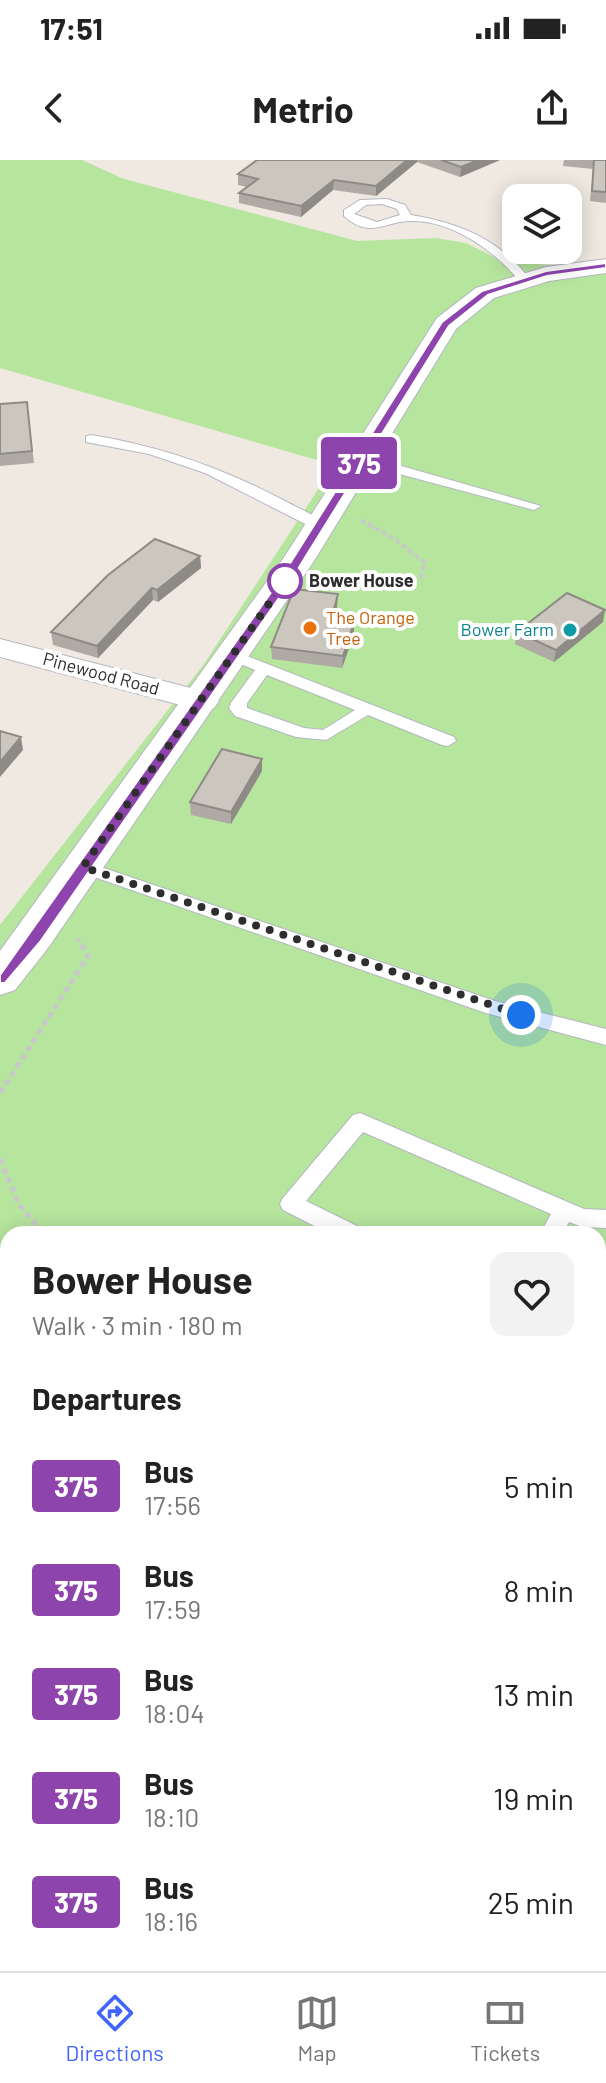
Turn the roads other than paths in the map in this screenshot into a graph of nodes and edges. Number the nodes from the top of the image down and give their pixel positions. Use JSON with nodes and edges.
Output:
{"nodes":[{"id":1,"x":405,"y":217,"type":"junction"},
{"id":2,"x":606,"y":266,"type":"edge"},
{"id":3,"x":525,"y":281,"type":"junction"},
{"id":4,"x":91,"y":439,"type":"dead end"},
{"id":5,"x":359,"y":464,"type":"junction"},
{"id":6,"x":534,"y":506,"type":"dead end"},
{"id":7,"x":324,"y":519,"type":"junction"},
{"id":8,"x":0,"y":648,"type":"edge"},
{"id":9,"x":234,"y":656,"type":"junction"},
{"id":10,"x":264,"y":668,"type":"junction"},
{"id":11,"x":203,"y":701,"type":"junction"},
{"id":12,"x":367,"y":709,"type":"junction"},
{"id":13,"x":448,"y":741,"type":"dead end"},
{"id":14,"x":83,"y":867,"type":"junction"},
{"id":15,"x":0,"y":979,"type":"edge"},
{"id":16,"x":606,"y":1037,"type":"edge"},
{"id":17,"x":564,"y":1210,"type":"junction"},
{"id":18,"x":606,"y":1219,"type":"edge"},
{"id":19,"x":335,"y":1226,"type":"edge"},
{"id":20,"x":555,"y":1226,"type":"edge"}],
"edges":[{"from":1,"to":1,"type":"lane"},
{"from":1,"to":3,"type":"lane"},
{"from":2,"to":3,"type":"main road"},
{"from":3,"to":5,"type":"main road"},
{"from":4,"to":7,"type":"lane"},
{"from":5,"to":6,"type":"lane"},
{"from":5,"to":7,"type":"main road"},
{"from":7,"to":9,"type":"main road"},
{"from":8,"to":11,"type":"street","name":"Pinewood Road"},
{"from":9,"to":10,"type":"lane"},
{"from":9,"to":11,"type":"main road"},
{"from":10,"to":12,"type":"lane"},
{"from":10,"to":12,"type":"lane"},
{"from":11,"to":14,"type":"main road"},
{"from":12,"to":13,"type":"lane"},
{"from":14,"to":15,"type":"main road"},
{"from":14,"to":16,"type":"lane"},
{"from":17,"to":18,"type":"lane"},
{"from":17,"to":19,"type":"lane"},
{"from":17,"to":20,"type":"lane"}]}
